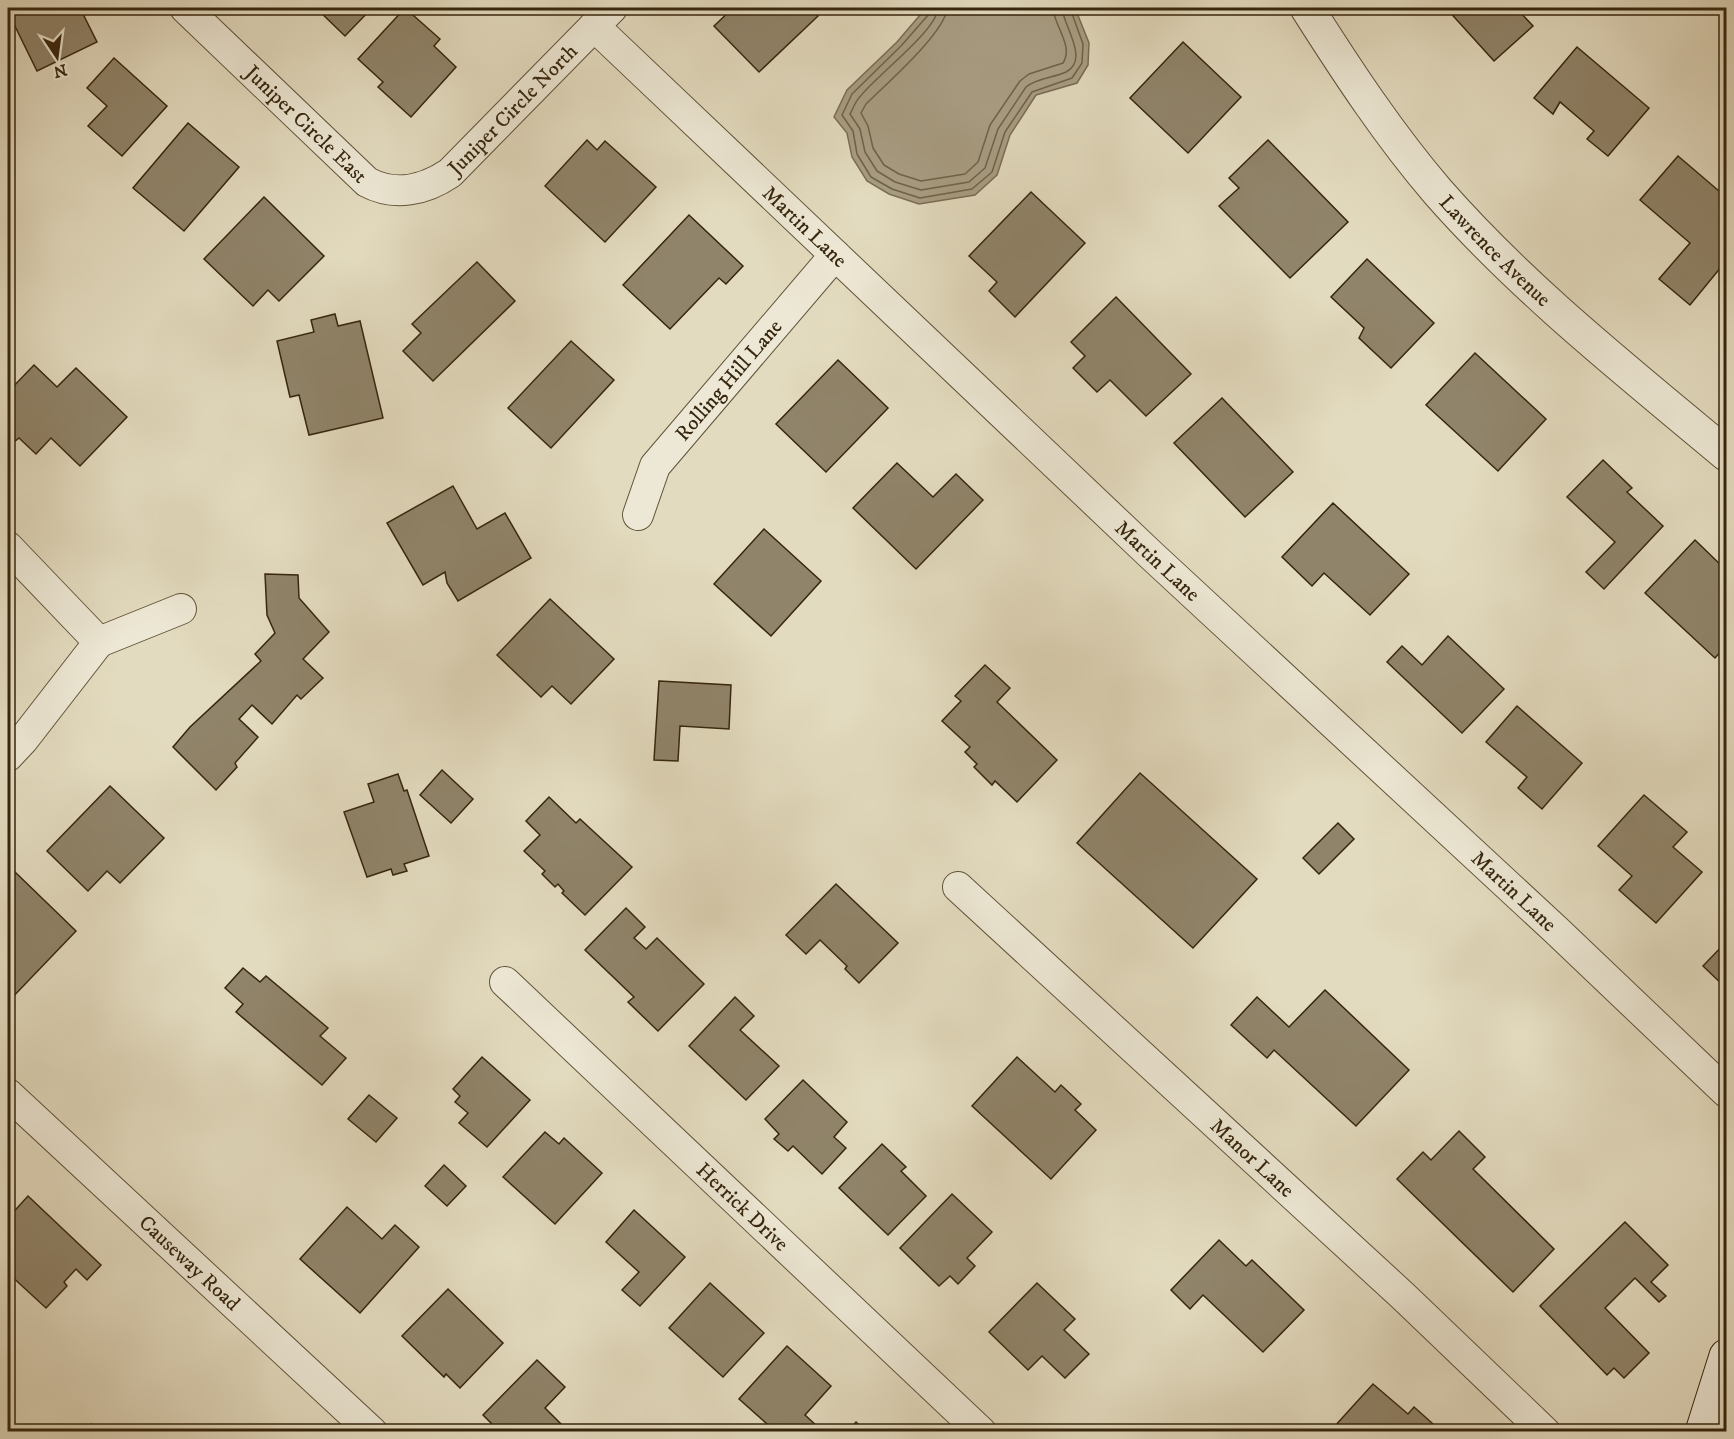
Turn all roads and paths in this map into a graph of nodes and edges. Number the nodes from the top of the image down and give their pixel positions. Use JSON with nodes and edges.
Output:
{"nodes":[{"id":1,"x":1307,"y":8,"type":"edge"},
{"id":2,"x":190,"y":12,"type":"edge"},
{"id":3,"x":603,"y":17,"type":"edge"},
{"id":4,"x":435,"y":183,"type":"joint"},
{"id":5,"x":835,"y":255,"type":"junction"},
{"id":6,"x":1726,"y":454,"type":"edge"},
{"id":7,"x":638,"y":515,"type":"dead end"},
{"id":8,"x":8,"y":547,"type":"edge"},
{"id":9,"x":181,"y":609,"type":"dead end"},
{"id":10,"x":99,"y":642,"type":"junction"},
{"id":11,"x":8,"y":756,"type":"edge"},
{"id":12,"x":958,"y":886,"type":"dead end"},
{"id":13,"x":505,"y":982,"type":"dead end"},
{"id":14,"x":1726,"y":1092,"type":"edge"},
{"id":15,"x":8,"y":1094,"type":"edge"},
{"id":16,"x":1726,"y":1356,"type":"edge"},
{"id":17,"x":372,"y":1431,"type":"edge"},
{"id":18,"x":981,"y":1431,"type":"edge"},
{"id":19,"x":1545,"y":1431,"type":"edge"},
{"id":20,"x":1702,"y":1431,"type":"edge"}],
"edges":[{"from":1,"to":6,"type":"street","name":"Lawrence Avenue"},
{"from":2,"to":4,"type":"street","name":"Juniper Circle East"},
{"from":3,"to":4,"type":"street","name":"Juniper Circle North"},
{"from":3,"to":5,"type":"street","name":"Martin Lane"},
{"from":5,"to":7,"type":"street","name":"Rolling Hill Lane"},
{"from":5,"to":14,"type":"street","name":"Martin Lane"},
{"from":8,"to":10,"type":"street"},
{"from":9,"to":10,"type":"street"},
{"from":10,"to":11,"type":"street"},
{"from":12,"to":19,"type":"street","name":"Manor Lane"},
{"from":13,"to":18,"type":"street","name":"Herrick Drive"},
{"from":15,"to":17,"type":"street","name":"Causeway Road"},
{"from":16,"to":20,"type":"street"}]}
